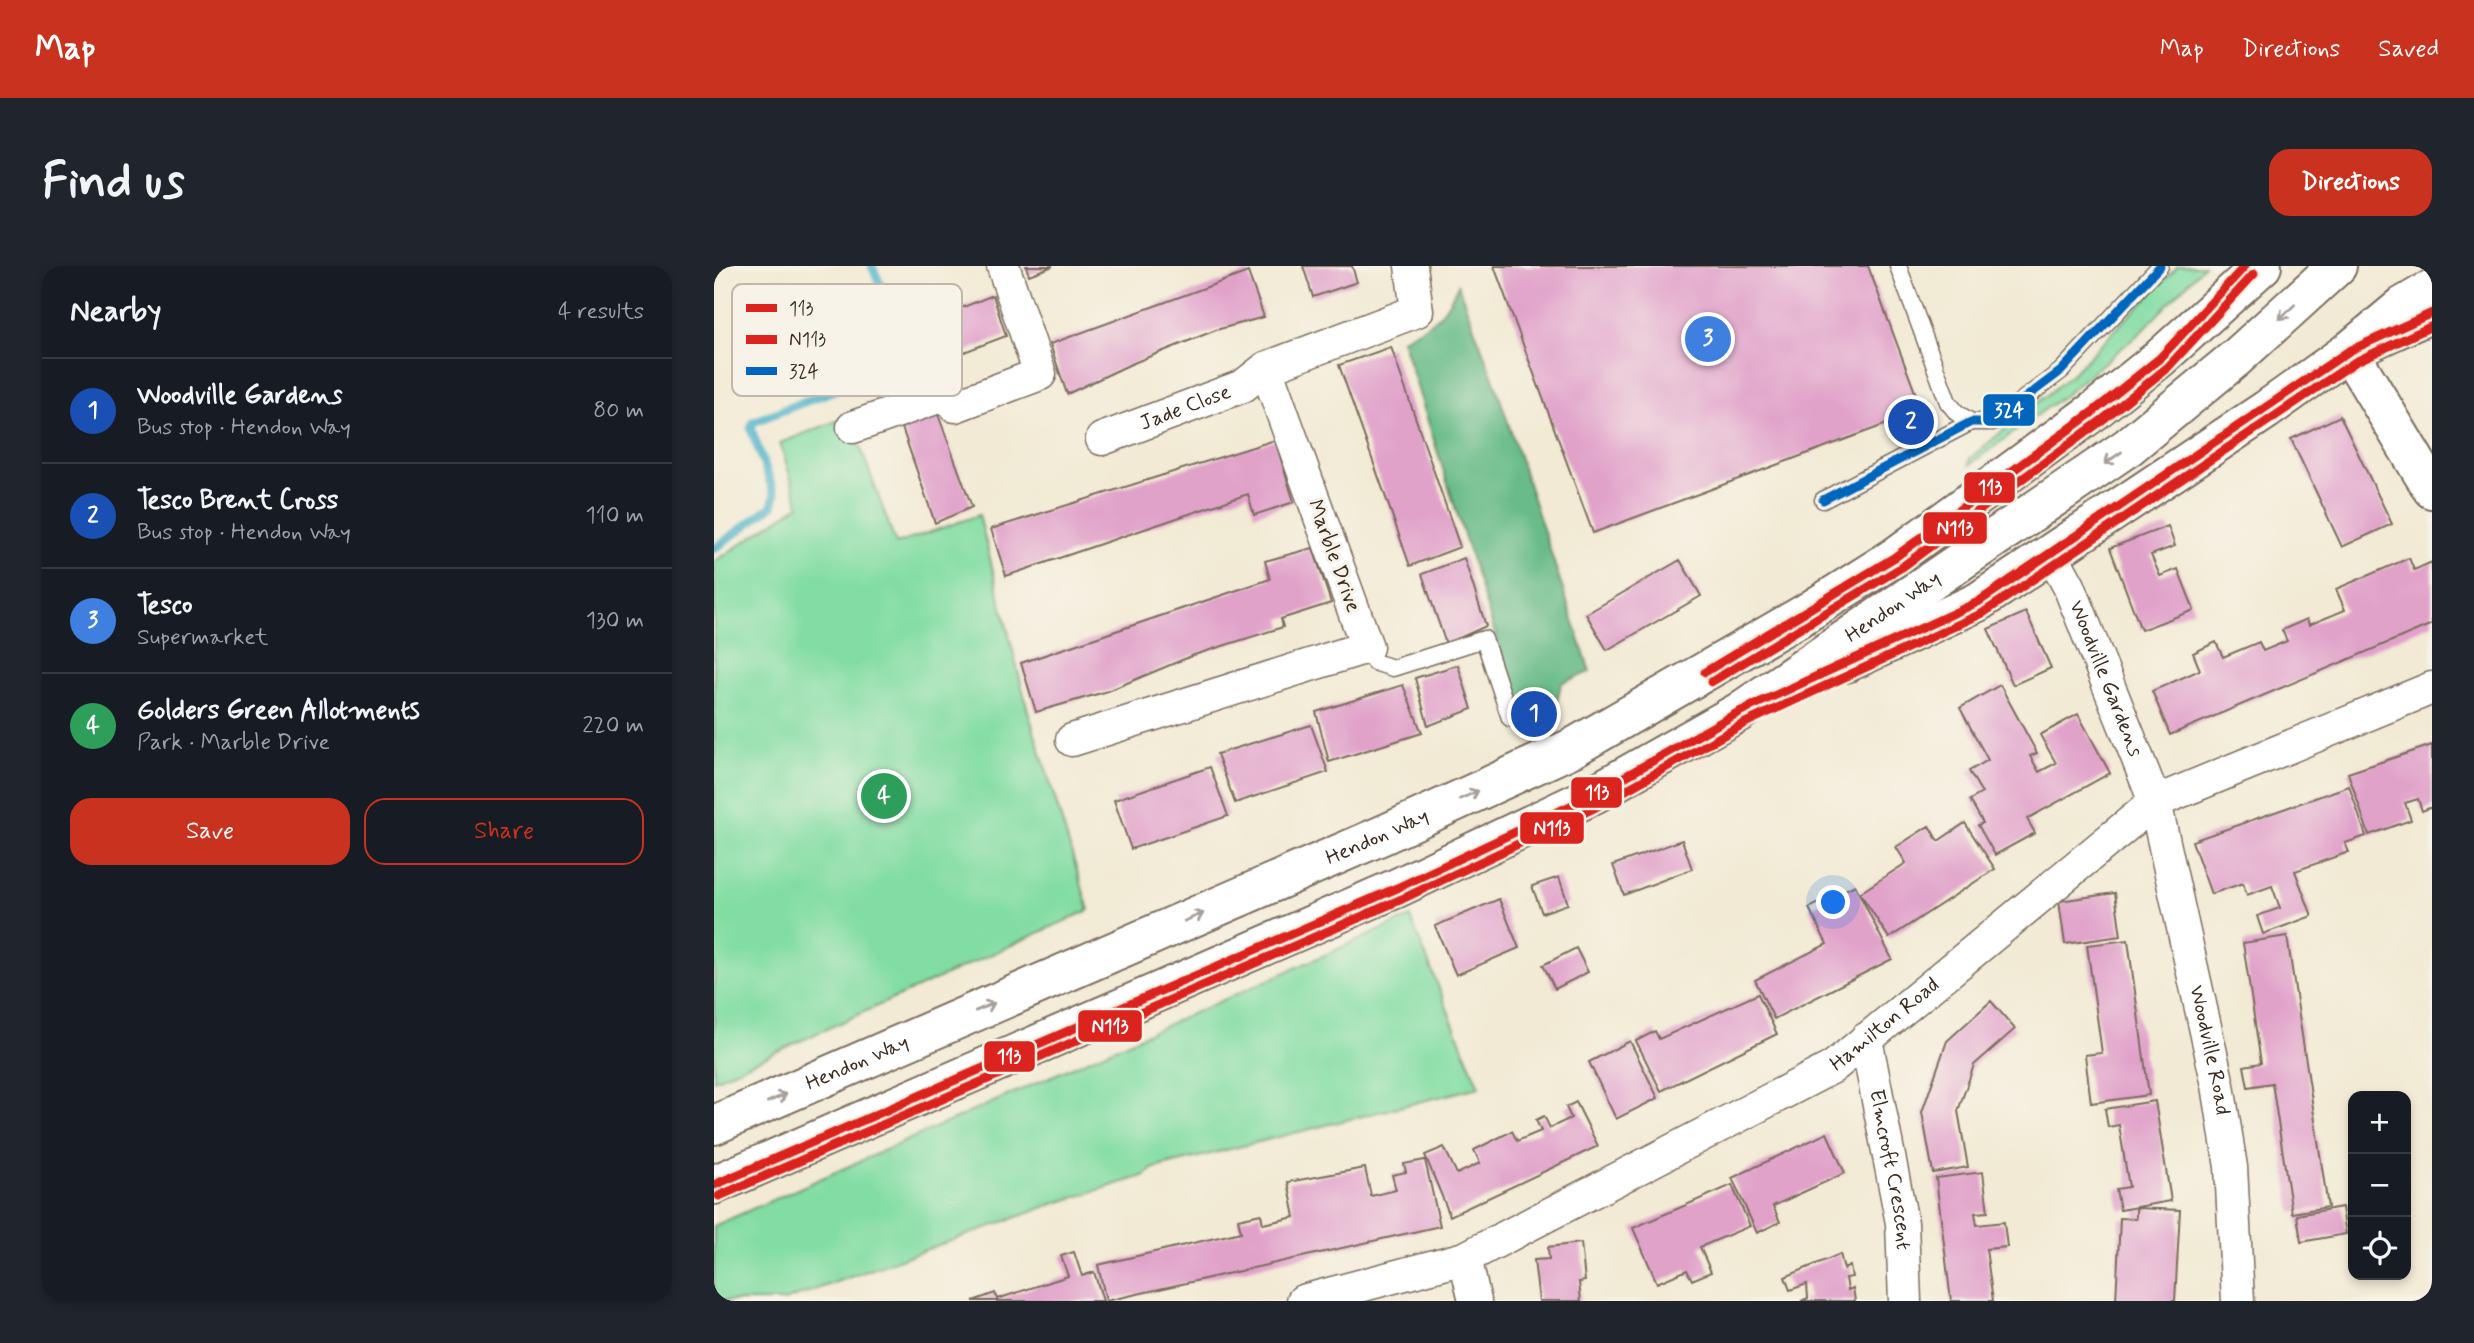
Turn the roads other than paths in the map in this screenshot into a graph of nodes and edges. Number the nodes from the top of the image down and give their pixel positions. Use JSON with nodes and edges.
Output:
{"nodes":[{"id":1,"x":1003,"y":266,"type":"edge"},
{"id":2,"x":1411,"y":266,"type":"edge"},
{"id":3,"x":1898,"y":266,"type":"edge"},
{"id":4,"x":2160,"y":266,"type":"edge"},
{"id":5,"x":2245,"y":266,"type":"edge"},
{"id":6,"x":2262,"y":266,"type":"edge"},
{"id":7,"x":2337,"y":266,"type":"edge"},
{"id":8,"x":2432,"y":289,"type":"edge"},
{"id":9,"x":2432,"y":313,"type":"edge"},
{"id":10,"x":2348,"y":351,"type":"junction"},
{"id":11,"x":2160,"y":358,"type":"junction"},
{"id":12,"x":1266,"y":368,"type":"junction"},
{"id":13,"x":941,"y":396,"type":"edge"},
{"id":14,"x":951,"y":396,"type":"edge"},
{"id":15,"x":1971,"y":422,"type":"junction"},
{"id":16,"x":853,"y":427,"type":"dead end"},
{"id":17,"x":1102,"y":439,"type":"dead end"},
{"id":18,"x":2432,"y":489,"type":"edge"},
{"id":19,"x":1823,"y":500,"type":"dead end"},
{"id":20,"x":2052,"y":555,"type":"junction"},
{"id":21,"x":1367,"y":647,"type":"junction"},
{"id":22,"x":2432,"y":688,"type":"edge"},
{"id":23,"x":1739,"y":712,"type":"junction"},
{"id":24,"x":1510,"y":718,"type":"dead end"},
{"id":25,"x":1072,"y":740,"type":"dead end"},
{"id":26,"x":2155,"y":802,"type":"junction"},
{"id":27,"x":1866,"y":1039,"type":"junction"},
{"id":28,"x":714,"y":1125,"type":"edge"},
{"id":29,"x":714,"y":1185,"type":"edge"},
{"id":30,"x":1465,"y":1258,"type":"junction"},
{"id":31,"x":1303,"y":1301,"type":"edge"},
{"id":32,"x":1475,"y":1301,"type":"edge"},
{"id":33,"x":1905,"y":1301,"type":"edge"},
{"id":34,"x":2238,"y":1301,"type":"edge"}],
"edges":[{"from":1,"to":14,"type":"street"},
{"from":2,"to":12,"type":"street"},
{"from":3,"to":15,"type":"lane"},
{"from":4,"to":15,"type":"lane"},
{"from":5,"to":11,"type":"main road"},
{"from":6,"to":11,"type":"main road","name":"Hendon Way"},
{"from":7,"to":23,"type":"main road","name":"Hendon Way","one_way":true},
{"from":8,"to":10,"type":"main road"},
{"from":9,"to":10,"type":"main road"},
{"from":10,"to":18,"type":"main road"},
{"from":10,"to":20,"type":"main road"},
{"from":28,"to":11,"type":"main road","name":"Hendon Way","one_way":true},
{"from":12,"to":17,"type":"street","name":"Jade Close"},
{"from":12,"to":21,"type":"street","name":"Marble Drive"},
{"from":13,"to":16,"type":"street"},
{"from":15,"to":19,"type":"lane"},
{"from":20,"to":23,"type":"main road"},
{"from":20,"to":26,"type":"street","name":"Woodville Gardens"},
{"from":21,"to":24,"type":"lane"},
{"from":21,"to":25,"type":"street"},
{"from":22,"to":26,"type":"street","name":"Hamilton Road"},
{"from":23,"to":29,"type":"main road","name":"Hendon Way"},
{"from":26,"to":27,"type":"street","name":"Hamilton Road"},
{"from":26,"to":34,"type":"street","name":"Woodville Road"},
{"from":27,"to":30,"type":"street","name":"Hamilton Road"},
{"from":27,"to":33,"type":"street","name":"Elmcroft Crescent"},
{"from":30,"to":31,"type":"street","name":"Hamilton Road"},
{"from":30,"to":32,"type":"street"}]}
